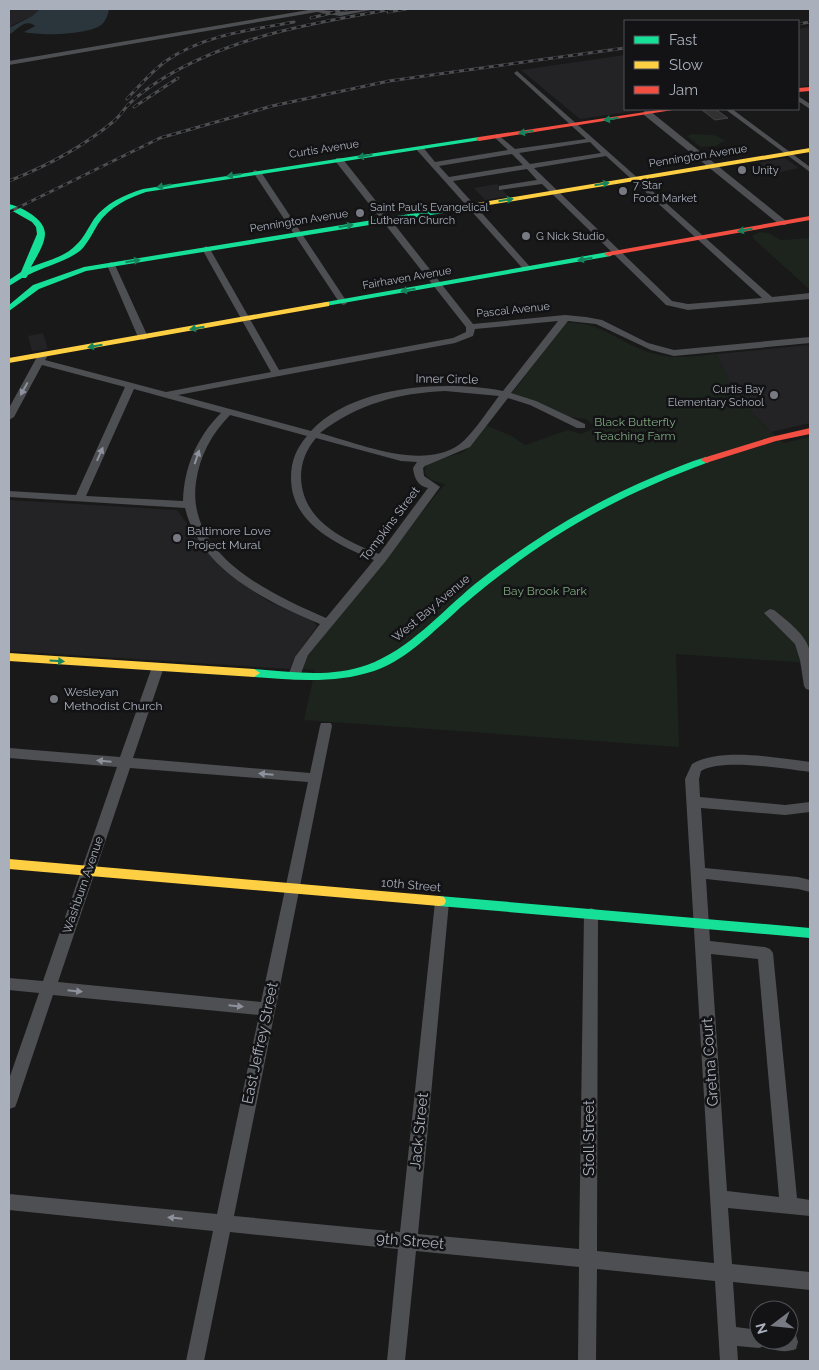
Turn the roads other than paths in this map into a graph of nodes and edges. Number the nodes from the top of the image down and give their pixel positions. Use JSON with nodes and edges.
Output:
{"nodes":[{"id":1,"x":373,"y":9,"type":"edge"},
{"id":2,"x":9,"y":63,"type":"edge"},
{"id":3,"x":517,"y":73,"type":"dead end"},
{"id":4,"x":799,"y":99,"type":"edge"},
{"id":5,"x":810,"y":107,"type":"edge"},
{"id":6,"x":669,"y":110,"type":"edge"},
{"id":7,"x":729,"y":110,"type":"edge"},
{"id":8,"x":647,"y":113,"type":"junction"},
{"id":9,"x":574,"y":124,"type":"junction"},
{"id":10,"x":497,"y":136,"type":"junction"},
{"id":11,"x":591,"y":140,"type":"junction"},
{"id":12,"x":419,"y":148,"type":"junction"},
{"id":13,"x":810,"y":150,"type":"edge"},
{"id":14,"x":513,"y":152,"type":"junction"},
{"id":15,"x":607,"y":154,"type":"junction"},
{"id":16,"x":788,"y":154,"type":"junction"},
{"id":17,"x":339,"y":160,"type":"junction"},
{"id":18,"x":434,"y":164,"type":"junction"},
{"id":19,"x":712,"y":166,"type":"junction"},
{"id":20,"x":528,"y":167,"type":"junction"},
{"id":21,"x":810,"y":170,"type":"edge"},
{"id":22,"x":257,"y":172,"type":"junction"},
{"id":23,"x":448,"y":179,"type":"junction"},
{"id":24,"x":634,"y":179,"type":"junction"},
{"id":25,"x":543,"y":182,"type":"junction"},
{"id":26,"x":502,"y":188,"type":"dead end"},
{"id":27,"x":554,"y":192,"type":"junction"},
{"id":28,"x":9,"y":206,"type":"edge"},
{"id":29,"x":472,"y":206,"type":"junction"},
{"id":30,"x":9,"y":213,"type":"edge"},
{"id":31,"x":810,"y":218,"type":"edge"},
{"id":32,"x":387,"y":220,"type":"junction"},
{"id":33,"x":783,"y":223,"type":"junction"},
{"id":34,"x":298,"y":234,"type":"junction"},
{"id":35,"x":700,"y":238,"type":"junction"},
{"id":36,"x":32,"y":242,"type":"junction"},
{"id":37,"x":84,"y":242,"type":"junction"},
{"id":38,"x":206,"y":249,"type":"junction"},
{"id":39,"x":616,"y":253,"type":"junction"},
{"id":40,"x":111,"y":264,"type":"junction"},
{"id":41,"x":84,"y":269,"type":"junction"},
{"id":42,"x":528,"y":269,"type":"junction"},
{"id":43,"x":25,"y":270,"type":"junction"},
{"id":44,"x":9,"y":284,"type":"edge"},
{"id":45,"x":438,"y":285,"type":"junction"},
{"id":46,"x":810,"y":296,"type":"edge"},
{"id":47,"x":9,"y":298,"type":"edge"},
{"id":48,"x":769,"y":299,"type":"junction"},
{"id":49,"x":343,"y":302,"type":"junction"},
{"id":50,"x":9,"y":309,"type":"edge"},
{"id":51,"x":565,"y":318,"type":"junction"},
{"id":52,"x":245,"y":319,"type":"junction"},
{"id":53,"x":471,"y":327,"type":"junction"},
{"id":54,"x":144,"y":337,"type":"junction"},
{"id":55,"x":810,"y":340,"type":"edge"},
{"id":56,"x":41,"y":358,"type":"junction"},
{"id":57,"x":9,"y":362,"type":"edge"},
{"id":58,"x":276,"y":374,"type":"junction"},
{"id":59,"x":131,"y":386,"type":"junction"},
{"id":60,"x":164,"y":394,"type":"junction"},
{"id":61,"x":504,"y":396,"type":"junction"},
{"id":62,"x":227,"y":412,"type":"junction"},
{"id":63,"x":9,"y":417,"type":"edge"},
{"id":64,"x":581,"y":426,"type":"dead end"},
{"id":65,"x":810,"y":431,"type":"edge"},
{"id":66,"x":312,"y":435,"type":"junction"},
{"id":67,"x":425,"y":460,"type":"junction"},
{"id":68,"x":9,"y":494,"type":"edge"},
{"id":69,"x":80,"y":498,"type":"junction"},
{"id":70,"x":189,"y":505,"type":"junction"},
{"id":71,"x":381,"y":559,"type":"junction"},
{"id":72,"x":770,"y":613,"type":"dead end"},
{"id":73,"x":328,"y":623,"type":"junction"},
{"id":74,"x":9,"y":657,"type":"edge"},
{"id":75,"x":158,"y":668,"type":"junction"},
{"id":76,"x":294,"y":676,"type":"junction"},
{"id":77,"x":810,"y":686,"type":"edge"},
{"id":78,"x":326,"y":726,"type":"dead end"},
{"id":79,"x":9,"y":753,"type":"edge"},
{"id":80,"x":125,"y":763,"type":"junction"},
{"id":81,"x":810,"y":767,"type":"edge"},
{"id":82,"x":315,"y":778,"type":"junction"},
{"id":83,"x":694,"y":802,"type":"junction"},
{"id":84,"x":810,"y":807,"type":"edge"},
{"id":85,"x":9,"y":864,"type":"edge"},
{"id":86,"x":88,"y":871,"type":"junction"},
{"id":87,"x":698,"y":873,"type":"junction"},
{"id":88,"x":810,"y":886,"type":"edge"},
{"id":89,"x":292,"y":889,"type":"junction"},
{"id":90,"x":442,"y":902,"type":"junction"},
{"id":91,"x":591,"y":914,"type":"junction"},
{"id":92,"x":701,"y":924,"type":"junction"},
{"id":93,"x":810,"y":933,"type":"edge"},
{"id":94,"x":703,"y":947,"type":"junction"},
{"id":95,"x":9,"y":984,"type":"edge"},
{"id":96,"x":48,"y":988,"type":"junction"},
{"id":97,"x":267,"y":1009,"type":"junction"},
{"id":98,"x":9,"y":1102,"type":"edge"},
{"id":99,"x":719,"y":1199,"type":"junction"},
{"id":100,"x":9,"y":1202,"type":"edge"},
{"id":101,"x":789,"y":1206,"type":"junction"},
{"id":102,"x":810,"y":1208,"type":"edge"},
{"id":103,"x":223,"y":1223,"type":"junction"},
{"id":104,"x":408,"y":1241,"type":"junction"},
{"id":105,"x":588,"y":1258,"type":"junction"},
{"id":106,"x":723,"y":1271,"type":"junction"},
{"id":107,"x":810,"y":1281,"type":"edge"},
{"id":108,"x":728,"y":1335,"type":"junction"},
{"id":109,"x":749,"y":1338,"type":"edge"},
{"id":110,"x":195,"y":1361,"type":"edge"},
{"id":111,"x":396,"y":1361,"type":"edge"},
{"id":112,"x":587,"y":1361,"type":"edge"},
{"id":113,"x":729,"y":1361,"type":"edge"}],
"edges":[{"from":1,"to":2,"type":"street"},
{"from":3,"to":9,"type":"street"},
{"from":4,"to":5,"type":"street"},
{"from":6,"to":8,"type":"main road","name":"Curtis Avenue"},
{"from":7,"to":16,"type":"street"},
{"from":8,"to":9,"type":"main road","name":"Curtis Avenue","one_way":true},
{"from":8,"to":19,"type":"street"},
{"from":9,"to":10,"type":"main road","name":"Curtis Avenue","one_way":true},
{"from":9,"to":11,"type":"street"},
{"from":10,"to":12,"type":"main road","name":"Curtis Avenue"},
{"from":10,"to":14,"type":"street"},
{"from":11,"to":14,"type":"street"},
{"from":11,"to":15,"type":"street"},
{"from":12,"to":17,"type":"main road","name":"Curtis Avenue","one_way":true},
{"from":12,"to":18,"type":"street"},
{"from":13,"to":16,"type":"main road","name":"Pennington Avenue"},
{"from":14,"to":18,"type":"street"},
{"from":14,"to":20,"type":"street"},
{"from":15,"to":20,"type":"street"},
{"from":15,"to":24,"type":"street"},
{"from":16,"to":19,"type":"main road","name":"Pennington Avenue"},
{"from":16,"to":21,"type":"street"},
{"from":17,"to":22,"type":"main road","name":"Curtis Avenue"},
{"from":17,"to":32,"type":"street"},
{"from":18,"to":23,"type":"street"},
{"from":19,"to":24,"type":"main road","name":"Pennington Avenue"},
{"from":19,"to":33,"type":"street"},
{"from":20,"to":23,"type":"street"},
{"from":20,"to":25,"type":"street"},
{"from":22,"to":34,"type":"street"},
{"from":22,"to":37,"type":"main road","name":"Curtis Avenue","one_way":true},
{"from":23,"to":29,"type":"street"},
{"from":27,"to":24,"type":"main road","name":"Pennington Avenue","one_way":true},
{"from":24,"to":35,"type":"street"},
{"from":25,"to":26,"type":"street"},
{"from":25,"to":27,"type":"street"},
{"from":29,"to":27,"type":"main road","name":"Pennington Avenue","one_way":true},
{"from":27,"to":39,"type":"street"},
{"from":28,"to":36,"type":"main road"},
{"from":29,"to":32,"type":"main road","name":"Pennington Avenue"},
{"from":29,"to":42,"type":"street"},
{"from":30,"to":36,"type":"main road"},
{"from":31,"to":33,"type":"main road","name":"Fairhaven Avenue"},
{"from":34,"to":32,"type":"main road","name":"Pennington Avenue","one_way":true},
{"from":32,"to":45,"type":"street"},
{"from":33,"to":35,"type":"main road","name":"Fairhaven Avenue","one_way":true},
{"from":34,"to":38,"type":"main road","name":"Pennington Avenue"},
{"from":34,"to":49,"type":"street"},
{"from":35,"to":39,"type":"main road","name":"Fairhaven Avenue"},
{"from":35,"to":48,"type":"street"},
{"from":36,"to":37,"type":"main road"},
{"from":36,"to":43,"type":"main road"},
{"from":37,"to":43,"type":"main road","name":"Curtis Avenue"},
{"from":40,"to":38,"type":"main road","name":"Pennington Avenue","one_way":true},
{"from":38,"to":52,"type":"street"},
{"from":39,"to":42,"type":"main road","name":"Fairhaven Avenue","one_way":true},
{"from":39,"to":48,"type":"street"},
{"from":40,"to":41,"type":"main road","name":"Pennington Avenue"},
{"from":40,"to":54,"type":"street"},
{"from":41,"to":43,"type":"main road"},
{"from":41,"to":50,"type":"main road","name":"Pennington Avenue"},
{"from":42,"to":45,"type":"main road","name":"Fairhaven Avenue"},
{"from":43,"to":44,"type":"main road","name":"Curtis Avenue"},
{"from":43,"to":47,"type":"main road"},
{"from":45,"to":49,"type":"main road","name":"Fairhaven Avenue","one_way":true},
{"from":45,"to":53,"type":"street"},
{"from":46,"to":48,"type":"street"},
{"from":49,"to":52,"type":"main road","name":"Fairhaven Avenue"},
{"from":51,"to":53,"type":"street","name":"Pascal Avenue"},
{"from":51,"to":55,"type":"street","name":"Pascal Avenue"},
{"from":51,"to":61,"type":"street"},
{"from":52,"to":54,"type":"main road","name":"Fairhaven Avenue","one_way":true},
{"from":52,"to":58,"type":"street"},
{"from":53,"to":58,"type":"street","name":"Pascal Avenue"},
{"from":54,"to":56,"type":"main road","name":"Fairhaven Avenue","one_way":true},
{"from":56,"to":57,"type":"main road","name":"Fairhaven Avenue"},
{"from":56,"to":59,"type":"street"},
{"from":56,"to":63,"type":"street","one_way":true},
{"from":58,"to":60,"type":"street","name":"Pascal Avenue"},
{"from":59,"to":60,"type":"street"},
{"from":69,"to":59,"type":"street","one_way":true},
{"from":60,"to":62,"type":"street"},
{"from":61,"to":64,"type":"street","name":"Inner Circle"},
{"from":61,"to":66,"type":"street","name":"Inner Circle"},
{"from":61,"to":67,"type":"street"},
{"from":62,"to":66,"type":"street"},
{"from":70,"to":62,"type":"street","one_way":true},
{"from":65,"to":76,"type":"main road","name":"West Bay Avenue"},
{"from":66,"to":67,"type":"street"},
{"from":66,"to":71,"type":"street","name":"Inner Circle"},
{"from":67,"to":71,"type":"street","name":"Tompkins Street"},
{"from":68,"to":69,"type":"street"},
{"from":69,"to":70,"type":"street"},
{"from":70,"to":73,"type":"street"},
{"from":71,"to":73,"type":"street","name":"Tompkins Street"},
{"from":72,"to":77,"type":"street"},
{"from":73,"to":76,"type":"street","name":"Tompkins Street"},
{"from":74,"to":75,"type":"main road","name":"West Bay Avenue","one_way":true},
{"from":75,"to":76,"type":"main road","name":"West Bay Avenue"},
{"from":75,"to":80,"type":"street","name":"Washburn Avenue"},
{"from":78,"to":82,"type":"street","name":"East Jeffrey Street"},
{"from":80,"to":79,"type":"street","one_way":true},
{"from":82,"to":80,"type":"street","one_way":true},
{"from":80,"to":86,"type":"street","name":"Washburn Avenue"},
{"from":81,"to":83,"type":"street","name":"Gretna Court"},
{"from":82,"to":89,"type":"street","name":"East Jeffrey Street"},
{"from":83,"to":84,"type":"street"},
{"from":83,"to":87,"type":"street","name":"Gretna Court"},
{"from":85,"to":86,"type":"main road","name":"10th Street"},
{"from":86,"to":89,"type":"main road","name":"10th Street"},
{"from":86,"to":96,"type":"street","name":"Washburn Avenue"},
{"from":87,"to":88,"type":"street"},
{"from":87,"to":92,"type":"street","name":"Gretna Court"},
{"from":89,"to":90,"type":"main road","name":"10th Street"},
{"from":89,"to":97,"type":"street","name":"East Jeffrey Street"},
{"from":90,"to":91,"type":"main road","name":"10th Street"},
{"from":90,"to":104,"type":"street","name":"Jack Street"},
{"from":91,"to":92,"type":"main road","name":"10th Street"},
{"from":91,"to":105,"type":"street","name":"Stoll Street"},
{"from":92,"to":93,"type":"main road","name":"10th Street"},
{"from":92,"to":94,"type":"street","name":"Gretna Court"},
{"from":94,"to":99,"type":"street","name":"Gretna Court"},
{"from":94,"to":101,"type":"street"},
{"from":95,"to":96,"type":"street"},
{"from":96,"to":97,"type":"street","one_way":true},
{"from":96,"to":98,"type":"street","name":"Washburn Avenue"},
{"from":97,"to":103,"type":"street","name":"East Jeffrey Street"},
{"from":99,"to":101,"type":"street"},
{"from":99,"to":106,"type":"street","name":"Gretna Court"},
{"from":103,"to":100,"type":"street","name":"9th Street","one_way":true},
{"from":101,"to":102,"type":"street"},
{"from":103,"to":104,"type":"street","name":"9th Street"},
{"from":103,"to":110,"type":"street","name":"East Jeffrey Street"},
{"from":104,"to":105,"type":"street","name":"9th Street"},
{"from":104,"to":111,"type":"street","name":"Jack Street"},
{"from":105,"to":106,"type":"street","name":"9th Street"},
{"from":105,"to":112,"type":"street","name":"Stoll Street"},
{"from":106,"to":107,"type":"street","name":"9th Street"},
{"from":106,"to":108,"type":"street","name":"Gretna Court"},
{"from":108,"to":109,"type":"street"},
{"from":108,"to":113,"type":"street","name":"Gretna Court"}]}
